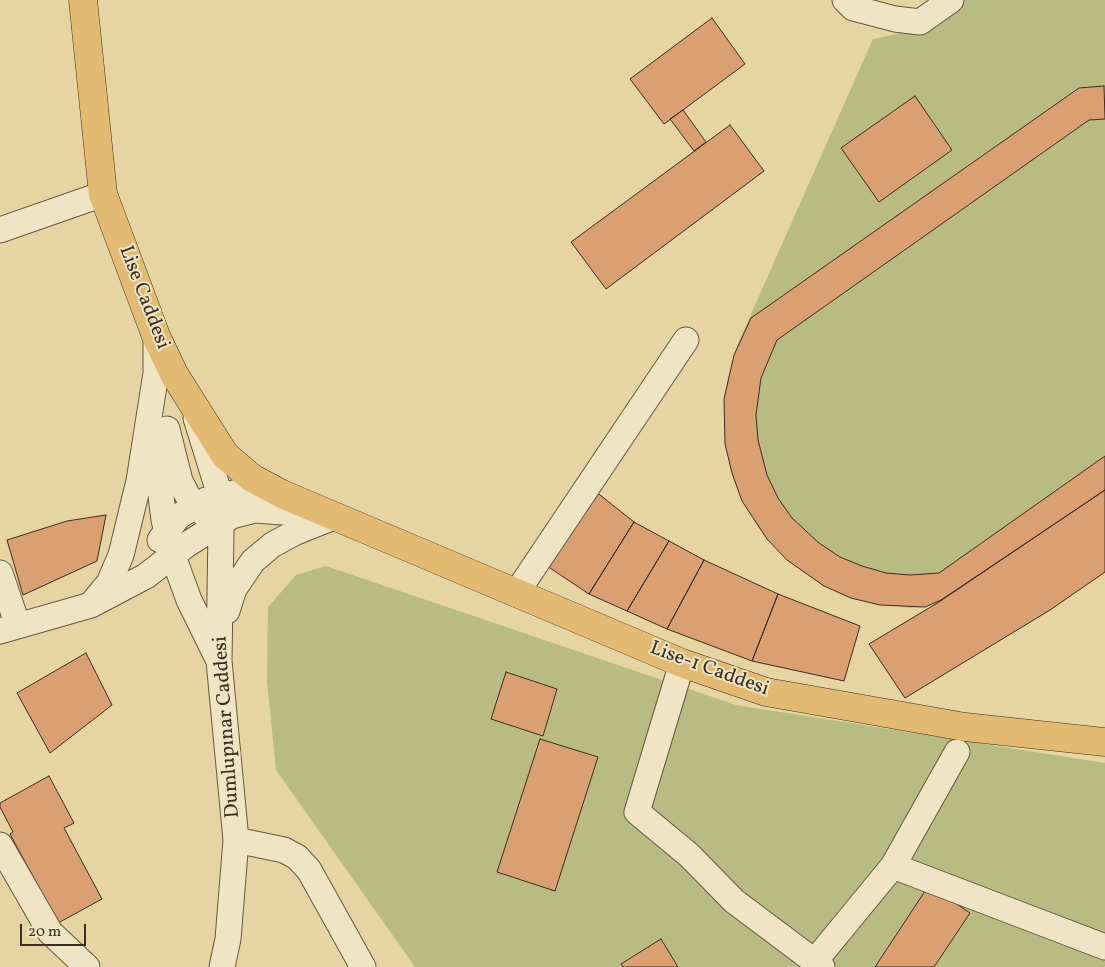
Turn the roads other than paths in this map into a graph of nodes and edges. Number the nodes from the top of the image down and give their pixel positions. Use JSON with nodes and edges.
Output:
{"nodes":[{"id":1,"x":83,"y":0,"type":"edge"},
{"id":2,"x":845,"y":0,"type":"edge"},
{"id":3,"x":951,"y":0,"type":"edge"},
{"id":4,"x":103,"y":194,"type":"junction"},
{"id":5,"x":0,"y":230,"type":"edge"},
{"id":6,"x":156,"y":336,"type":"junction"},
{"id":7,"x":686,"y":340,"type":"dead end"},
{"id":8,"x":156,"y":373,"type":"junction"},
{"id":9,"x":192,"y":403,"type":"junction"},
{"id":10,"x":151,"y":408,"type":"junction"},
{"id":11,"x":282,"y":494,"type":"junction"},
{"id":12,"x":193,"y":506,"type":"junction"},
{"id":13,"x":222,"y":507,"type":"junction"},
{"id":14,"x":336,"y":516,"type":"junction"},
{"id":15,"x":167,"y":530,"type":"junction"},
{"id":16,"x":173,"y":556,"type":"junction"},
{"id":17,"x":0,"y":573,"type":"edge"},
{"id":18,"x":517,"y":592,"type":"junction"},
{"id":19,"x":91,"y":605,"type":"junction"},
{"id":20,"x":9,"y":628,"type":"edge"},
{"id":21,"x":219,"y":650,"type":"junction"},
{"id":22,"x":682,"y":664,"type":"junction"},
{"id":23,"x":1105,"y":742,"type":"edge"},
{"id":24,"x":957,"y":752,"type":"dead end"},
{"id":25,"x":236,"y":840,"type":"junction"},
{"id":26,"x":0,"y":845,"type":"edge"},
{"id":27,"x":894,"y":866,"type":"junction"},
{"id":28,"x":1105,"y":947,"type":"edge"},
{"id":29,"x":818,"y":964,"type":"edge"},
{"id":30,"x":87,"y":967,"type":"edge"},
{"id":31,"x":222,"y":967,"type":"edge"},
{"id":32,"x":363,"y":967,"type":"edge"}],
"edges":[{"from":1,"to":4,"type":"main road","name":"Lise Caddesi"},
{"from":2,"to":3,"type":"street"},
{"from":4,"to":5,"type":"street"},
{"from":4,"to":6,"type":"main road","name":"Lise Caddesi"},
{"from":6,"to":8,"type":"street"},
{"from":6,"to":9,"type":"main road","name":"Lise Caddesi"},
{"from":7,"to":18,"type":"street"},
{"from":8,"to":10,"type":"street"},
{"from":8,"to":12,"type":"street"},
{"from":9,"to":11,"type":"main road","name":"Lise Caddesi"},
{"from":9,"to":13,"type":"street","name":"Dumlupınar Caddesi"},
{"from":10,"to":15,"type":"street"},
{"from":10,"to":19,"type":"street"},
{"from":11,"to":13,"type":"street"},
{"from":11,"to":14,"type":"main road","name":"Lise Caddesi"},
{"from":12,"to":13,"type":"street"},
{"from":12,"to":15,"type":"street"},
{"from":13,"to":14,"type":"street"},
{"from":13,"to":16,"type":"street"},
{"from":13,"to":21,"type":"street","name":"Dumlupınar Caddesi"},
{"from":14,"to":18,"type":"main road","name":"Lise-1 Caddesi"},
{"from":14,"to":21,"type":"street"},
{"from":15,"to":16,"type":"street"},
{"from":15,"to":19,"type":"street"},
{"from":16,"to":19,"type":"street"},
{"from":16,"to":21,"type":"street"},
{"from":17,"to":20,"type":"street"},
{"from":18,"to":22,"type":"main road","name":"Lise-1 Caddesi"},
{"from":19,"to":20,"type":"street"},
{"from":21,"to":25,"type":"street","name":"Dumlupınar Caddesi"},
{"from":22,"to":23,"type":"main road","name":"Lise-1 Caddesi"},
{"from":22,"to":29,"type":"street"},
{"from":24,"to":27,"type":"street"},
{"from":25,"to":31,"type":"street","name":"Dumlupınar Caddesi"},
{"from":25,"to":32,"type":"street"},
{"from":26,"to":30,"type":"street"},
{"from":27,"to":28,"type":"street"},
{"from":27,"to":29,"type":"street"}]}
